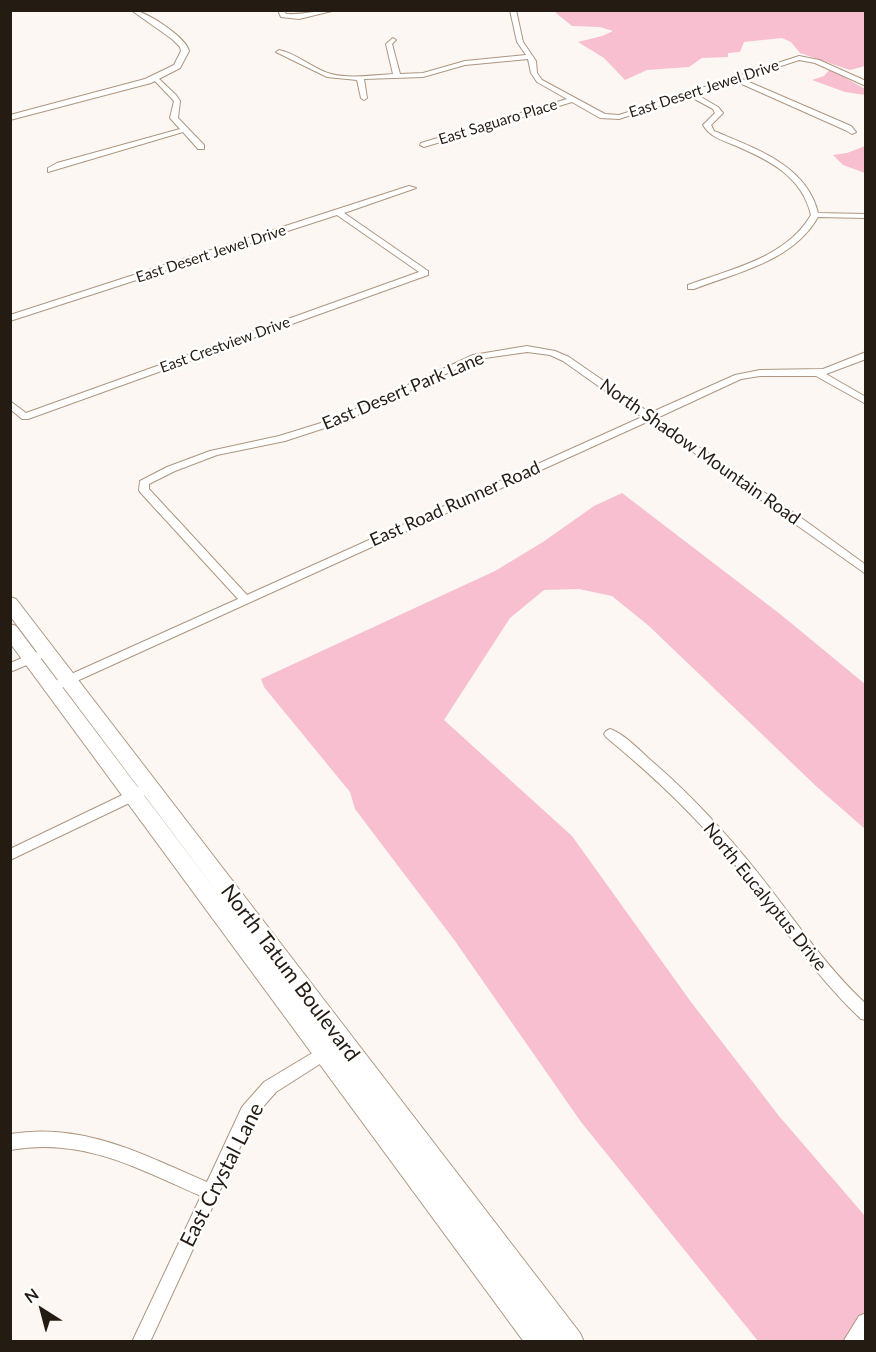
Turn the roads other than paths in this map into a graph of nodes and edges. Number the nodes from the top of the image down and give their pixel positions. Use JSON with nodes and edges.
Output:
{"nodes":[{"id":1,"x":134,"y":10,"type":"edge"},
{"id":2,"x":333,"y":10,"type":"edge"},
{"id":3,"x":513,"y":10,"type":"edge"},
{"id":4,"x":282,"y":13,"type":"edge"},
{"id":5,"x":393,"y":40,"type":"dead end"},
{"id":6,"x":279,"y":52,"type":"dead end"},
{"id":7,"x":530,"y":57,"type":"junction"},
{"id":8,"x":397,"y":76,"type":"junction"},
{"id":9,"x":155,"y":78,"type":"junction"},
{"id":10,"x":360,"y":78,"type":"junction"},
{"id":11,"x":736,"y":79,"type":"junction"},
{"id":12,"x":866,"y":84,"type":"edge"},
{"id":13,"x":690,"y":94,"type":"junction"},
{"id":14,"x":364,"y":98,"type":"dead end"},
{"id":15,"x":571,"y":100,"type":"junction"},
{"id":16,"x":10,"y":118,"type":"edge"},
{"id":17,"x":184,"y":130,"type":"junction"},
{"id":18,"x":852,"y":132,"type":"dead end"},
{"id":19,"x":424,"y":145,"type":"dead end"},
{"id":20,"x":201,"y":147,"type":"dead end"},
{"id":21,"x":51,"y":170,"type":"dead end"},
{"id":22,"x":412,"y":188,"type":"dead end"},
{"id":23,"x":338,"y":212,"type":"junction"},
{"id":24,"x":815,"y":215,"type":"junction"},
{"id":25,"x":866,"y":216,"type":"edge"},
{"id":26,"x":691,"y":287,"type":"dead end"},
{"id":27,"x":10,"y":318,"type":"edge"},
{"id":28,"x":527,"y":349,"type":"joint"},
{"id":29,"x":866,"y":355,"type":"edge"},
{"id":30,"x":818,"y":373,"type":"junction"},
{"id":31,"x":866,"y":401,"type":"edge"},
{"id":32,"x":10,"y":404,"type":"edge"},
{"id":33,"x":649,"y":417,"type":"junction"},
{"id":34,"x":866,"y":571,"type":"edge"},
{"id":35,"x":245,"y":599,"type":"junction"},
{"id":36,"x":10,"y":603,"type":"edge"},
{"id":37,"x":10,"y":630,"type":"edge"},
{"id":38,"x":40,"y":655,"type":"junction"},
{"id":39,"x":10,"y":668,"type":"edge"},
{"id":40,"x":61,"y":683,"type":"junction"},
{"id":41,"x":610,"y":734,"type":"dead end"},
{"id":42,"x":141,"y":791,"type":"junction"},
{"id":43,"x":10,"y":855,"type":"edge"},
{"id":44,"x":866,"y":1014,"type":"edge"},
{"id":45,"x":333,"y":1047,"type":"junction"},
{"id":46,"x":10,"y":1142,"type":"edge"},
{"id":47,"x":211,"y":1192,"type":"junction"},
{"id":48,"x":866,"y":1323,"type":"edge"},
{"id":49,"x":141,"y":1341,"type":"edge"},
{"id":50,"x":541,"y":1341,"type":"edge"},
{"id":51,"x":571,"y":1341,"type":"edge"},
{"id":52,"x":853,"y":1341,"type":"edge"}],
"edges":[{"from":1,"to":9,"type":"street"},
{"from":2,"to":4,"type":"street"},
{"from":3,"to":7,"type":"street"},
{"from":5,"to":8,"type":"street"},
{"from":6,"to":10,"type":"street"},
{"from":7,"to":8,"type":"street"},
{"from":7,"to":15,"type":"street"},
{"from":8,"to":10,"type":"street"},
{"from":9,"to":16,"type":"street"},
{"from":9,"to":17,"type":"street"},
{"from":10,"to":14,"type":"street"},
{"from":11,"to":12,"type":"street","name":"East Desert Jewel Drive"},
{"from":11,"to":13,"type":"street","name":"East Desert Jewel Drive"},
{"from":11,"to":18,"type":"street"},
{"from":13,"to":15,"type":"street","name":"East Desert Jewel Drive"},
{"from":13,"to":24,"type":"street"},
{"from":15,"to":19,"type":"street","name":"East Saguaro Place"},
{"from":17,"to":20,"type":"street"},
{"from":17,"to":21,"type":"street"},
{"from":22,"to":23,"type":"street","name":"East Desert Jewel Drive"},
{"from":23,"to":27,"type":"street","name":"East Desert Jewel Drive"},
{"from":23,"to":32,"type":"street","name":"East Crestview Drive"},
{"from":24,"to":25,"type":"street"},
{"from":24,"to":26,"type":"street"},
{"from":28,"to":33,"type":"street","name":"North Shadow Mountain Road"},
{"from":28,"to":35,"type":"street","name":"East Desert Park Lane"},
{"from":29,"to":30,"type":"street","name":"East Road Runner Road"},
{"from":30,"to":31,"type":"street"},
{"from":30,"to":33,"type":"street","name":"East Road Runner Road"},
{"from":33,"to":34,"type":"street","name":"North Shadow Mountain Road"},
{"from":33,"to":35,"type":"street","name":"East Road Runner Road"},
{"from":35,"to":40,"type":"street","name":"East Road Runner Road"},
{"from":36,"to":38,"type":"main road","name":"North Tatum Boulevard"},
{"from":37,"to":38,"type":"main road","name":"North Tatum Boulevard"},
{"from":38,"to":39,"type":"street"},
{"from":38,"to":40,"type":"main road","name":"North Tatum Boulevard"},
{"from":40,"to":42,"type":"main road","name":"North Tatum Boulevard"},
{"from":41,"to":44,"type":"street","name":"North Eucalyptus Drive"},
{"from":42,"to":43,"type":"street"},
{"from":42,"to":45,"type":"main road","name":"North Tatum Boulevard"},
{"from":45,"to":47,"type":"street","name":"East Crystal Lane"},
{"from":45,"to":50,"type":"main road","name":"North Tatum Boulevard"},
{"from":45,"to":51,"type":"main road","name":"North Tatum Boulevard"},
{"from":46,"to":47,"type":"street"},
{"from":47,"to":49,"type":"street","name":"East Crystal Lane"},
{"from":48,"to":52,"type":"street"}]}
